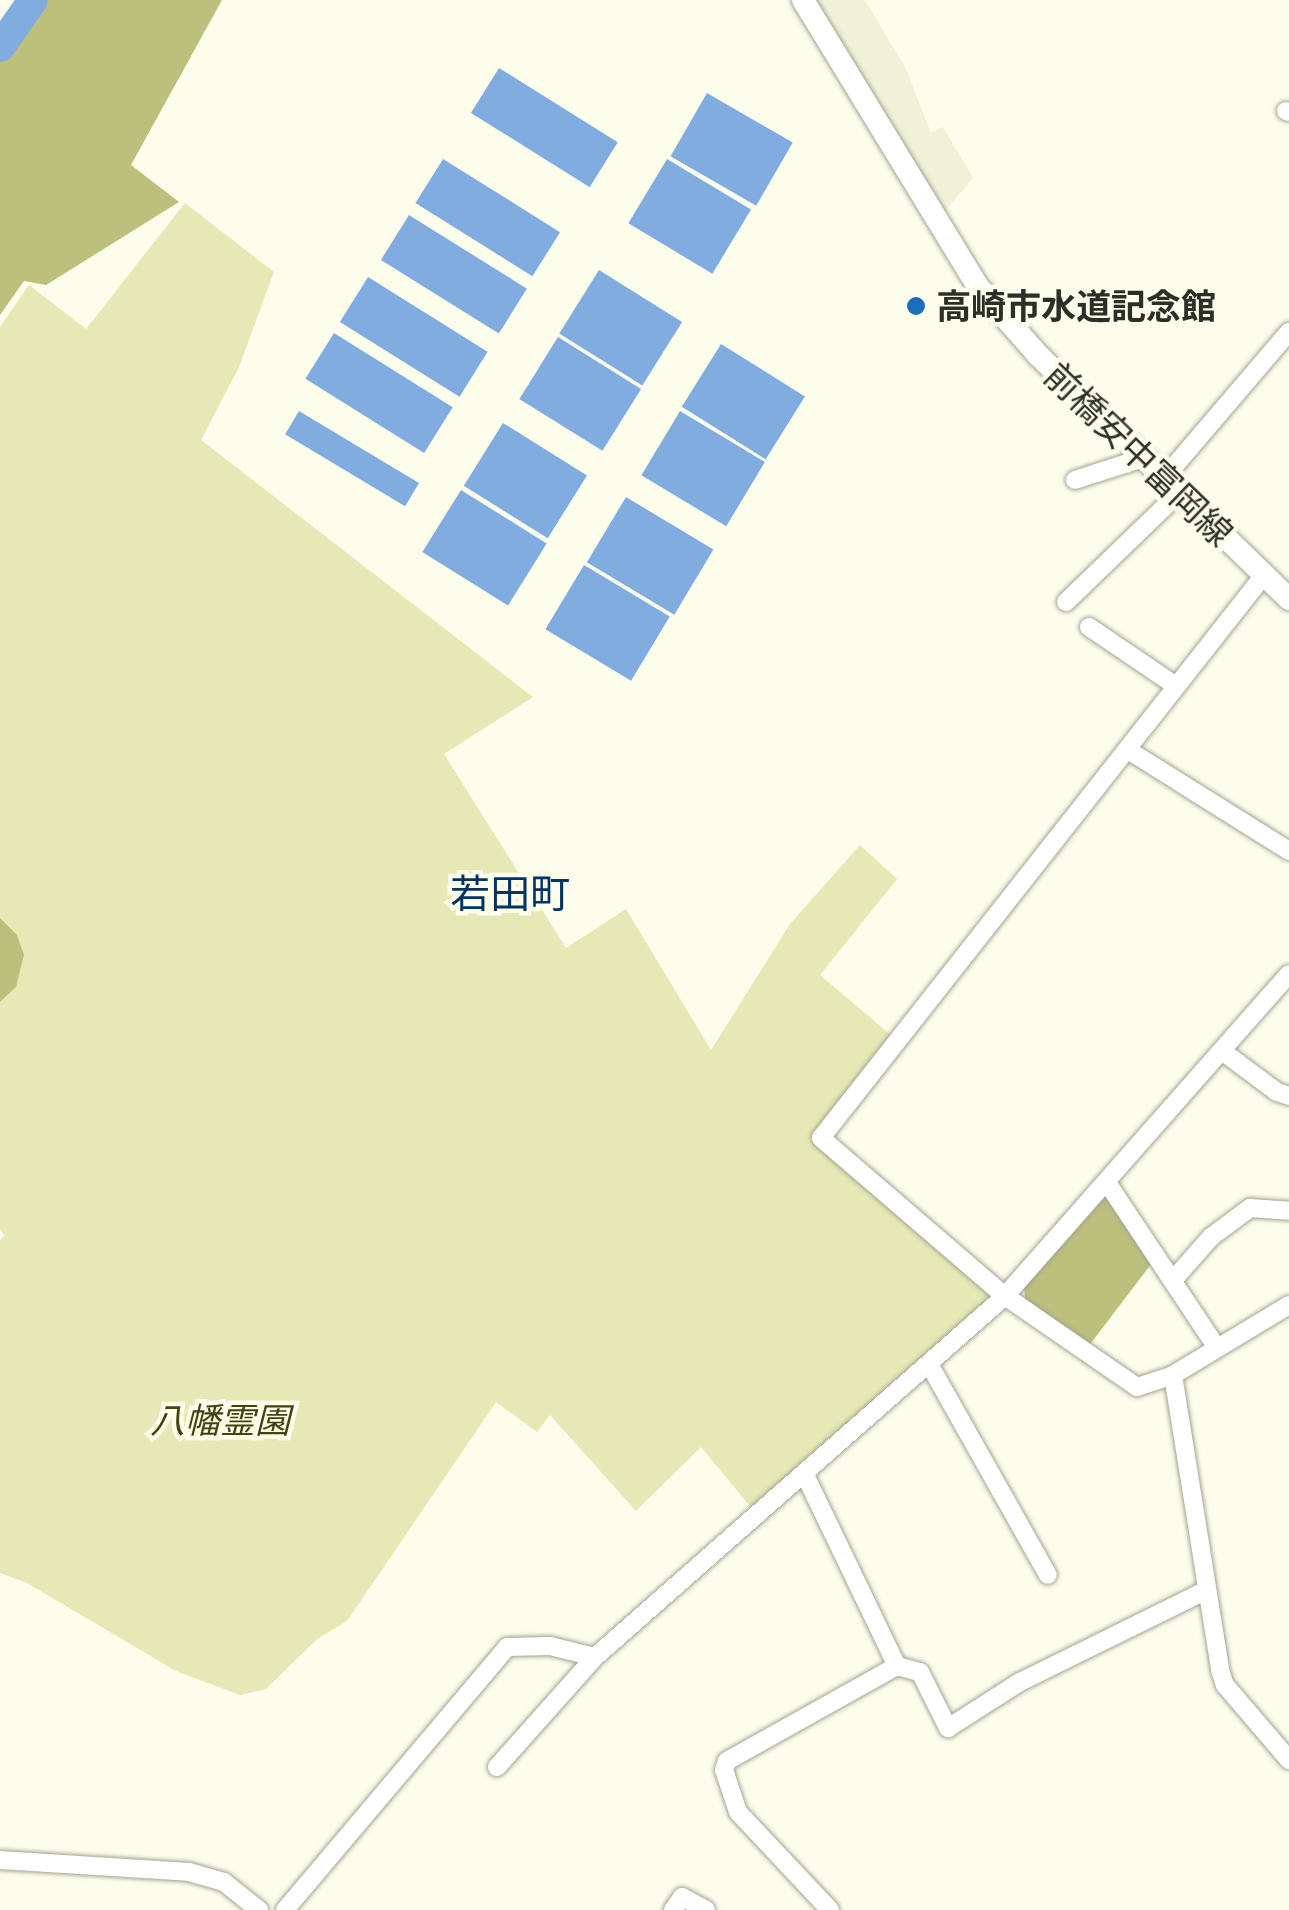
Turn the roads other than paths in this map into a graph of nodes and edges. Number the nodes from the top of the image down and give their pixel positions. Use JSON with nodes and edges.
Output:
{"nodes":[{"id":1,"x":803,"y":0,"type":"edge"},
{"id":2,"x":1289,"y":332,"type":"edge"},
{"id":3,"x":1146,"y":457,"type":"junction"},
{"id":4,"x":1075,"y":480,"type":"dead end"},
{"id":5,"x":1172,"y":484,"type":"junction"},
{"id":6,"x":1264,"y":576,"type":"junction"},
{"id":7,"x":1289,"y":599,"type":"edge"},
{"id":8,"x":1066,"y":602,"type":"dead end"},
{"id":9,"x":1090,"y":627,"type":"dead end"},
{"id":10,"x":1176,"y":686,"type":"junction"},
{"id":11,"x":1128,"y":750,"type":"junction"},
{"id":12,"x":1289,"y":850,"type":"edge"},
{"id":13,"x":1289,"y":974,"type":"edge"},
{"id":14,"x":1222,"y":1051,"type":"junction"},
{"id":15,"x":1289,"y":1096,"type":"edge"},
{"id":16,"x":1108,"y":1184,"type":"junction"},
{"id":17,"x":1289,"y":1211,"type":"edge"},
{"id":18,"x":1174,"y":1278,"type":"junction"},
{"id":19,"x":1005,"y":1296,"type":"junction"},
{"id":20,"x":1289,"y":1305,"type":"edge"},
{"id":21,"x":1218,"y":1348,"type":"junction"},
{"id":22,"x":929,"y":1364,"type":"junction"},
{"id":23,"x":1172,"y":1376,"type":"junction"},
{"id":24,"x":805,"y":1476,"type":"junction"},
{"id":25,"x":1048,"y":1575,"type":"dead end"},
{"id":26,"x":1207,"y":1590,"type":"junction"},
{"id":27,"x":595,"y":1657,"type":"junction"},
{"id":28,"x":898,"y":1666,"type":"junction"},
{"id":29,"x":1289,"y":1760,"type":"edge"},
{"id":30,"x":497,"y":1767,"type":"dead end"},
{"id":31,"x":0,"y":1860,"type":"edge"},
{"id":32,"x":823,"y":1903,"type":"edge"},
{"id":33,"x":258,"y":1910,"type":"edge"},
{"id":34,"x":285,"y":1910,"type":"edge"},
{"id":35,"x":673,"y":1910,"type":"edge"},
{"id":36,"x":706,"y":1910,"type":"edge"},
{"id":37,"x":803,"y":1910,"type":"edge"}],
"edges":[{"from":1,"to":3,"type":"main road","name":"前橋安中富岡線"},
{"from":2,"to":5,"type":"street"},
{"from":3,"to":4,"type":"street"},
{"from":3,"to":5,"type":"main road","name":"前橋安中富岡線"},
{"from":5,"to":6,"type":"main road","name":"前橋安中富岡線"},
{"from":5,"to":8,"type":"street"},
{"from":6,"to":7,"type":"main road","name":"前橋安中富岡線"},
{"from":6,"to":10,"type":"street"},
{"from":9,"to":10,"type":"street"},
{"from":10,"to":11,"type":"street"},
{"from":11,"to":12,"type":"street"},
{"from":11,"to":19,"type":"street"},
{"from":13,"to":14,"type":"street"},
{"from":14,"to":15,"type":"street"},
{"from":14,"to":16,"type":"street"},
{"from":16,"to":18,"type":"street"},
{"from":16,"to":19,"type":"street"},
{"from":17,"to":18,"type":"street"},
{"from":18,"to":21,"type":"street"},
{"from":19,"to":22,"type":"street"},
{"from":19,"to":23,"type":"street"},
{"from":20,"to":21,"type":"street"},
{"from":21,"to":23,"type":"street"},
{"from":22,"to":24,"type":"street"},
{"from":22,"to":25,"type":"street"},
{"from":23,"to":26,"type":"street"},
{"from":24,"to":27,"type":"street"},
{"from":24,"to":28,"type":"street"},
{"from":26,"to":28,"type":"street"},
{"from":26,"to":29,"type":"street"},
{"from":27,"to":30,"type":"street"},
{"from":27,"to":34,"type":"street"},
{"from":28,"to":32,"type":"street"},
{"from":31,"to":33,"type":"street"},
{"from":32,"to":37,"type":"street"},
{"from":35,"to":36,"type":"street"}]}
